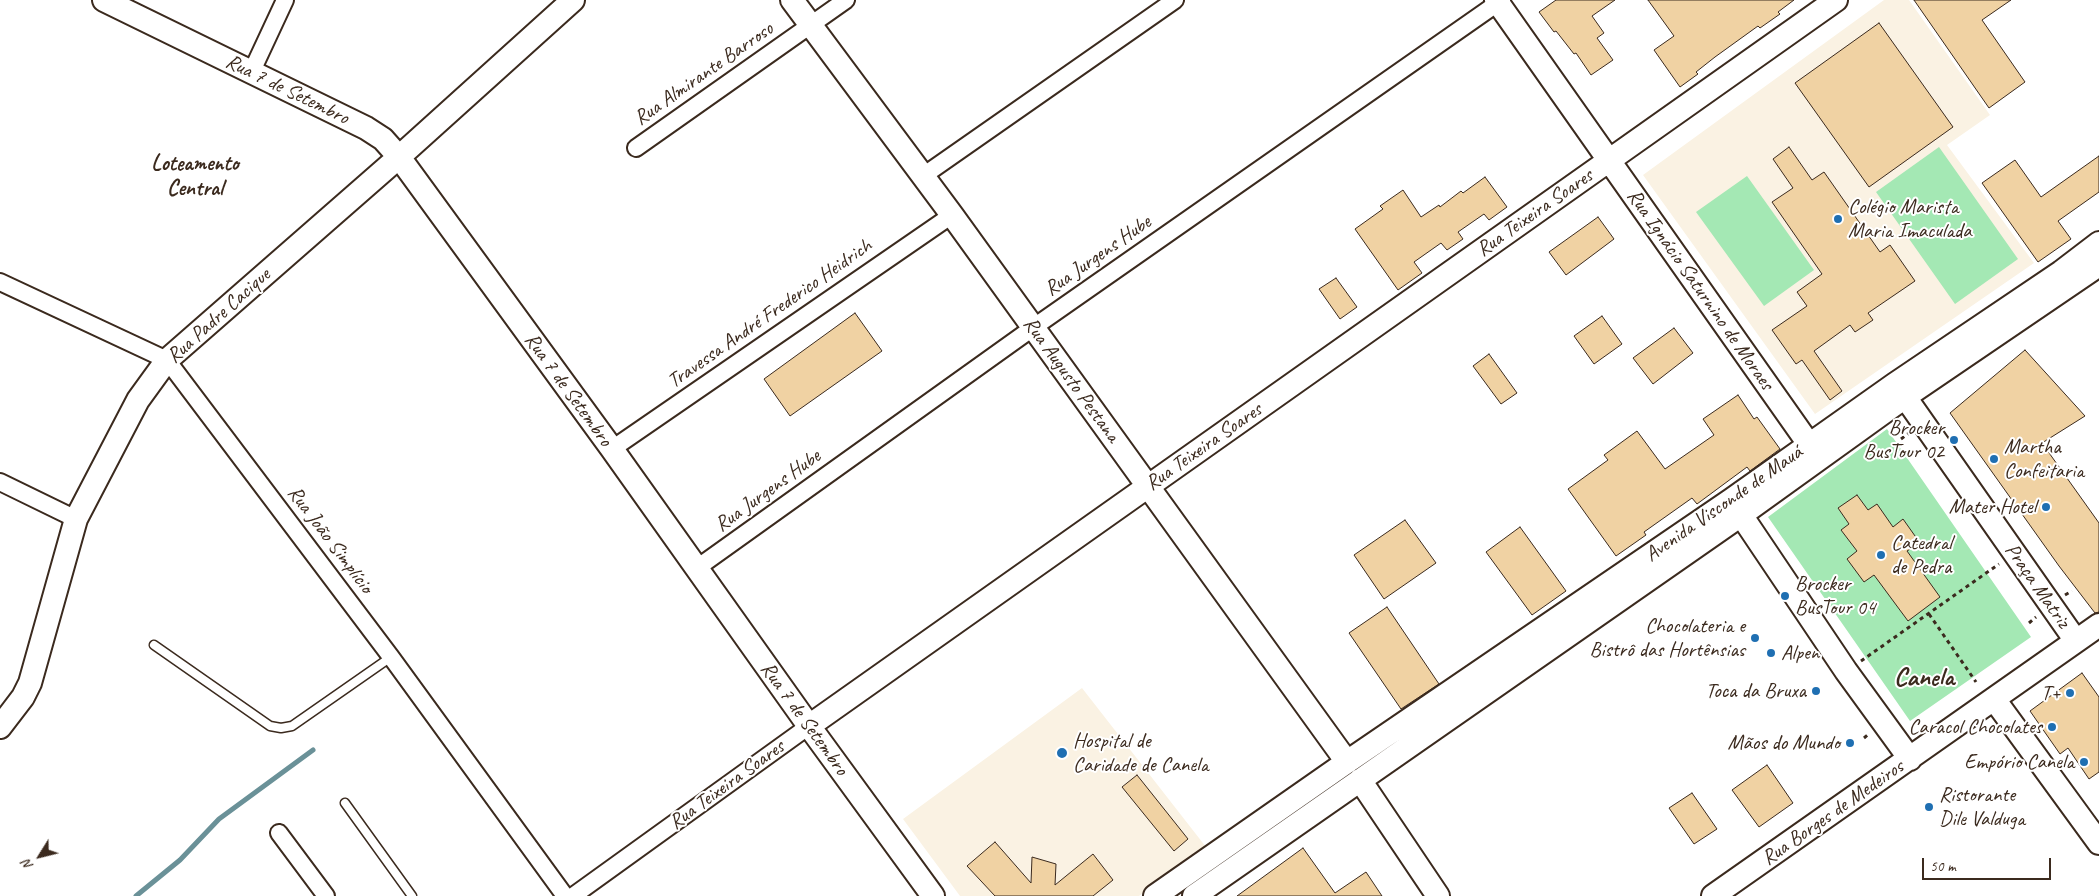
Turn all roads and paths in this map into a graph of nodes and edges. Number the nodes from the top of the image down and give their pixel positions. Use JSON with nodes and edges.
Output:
{"nodes":[{"id":1,"x":104,"y":0,"type":"edge"},
{"id":2,"x":286,"y":0,"type":"edge"},
{"id":3,"x":572,"y":0,"type":"edge"},
{"id":4,"x":792,"y":0,"type":"edge"},
{"id":5,"x":846,"y":0,"type":"edge"},
{"id":6,"x":1175,"y":0,"type":"edge"},
{"id":7,"x":1836,"y":0,"type":"edge"},
{"id":8,"x":1498,"y":1,"type":"edge"},
{"id":9,"x":132,"y":6,"type":"edge"},
{"id":10,"x":810,"y":25,"type":"junction"},
{"id":11,"x":250,"y":73,"type":"junction"},
{"id":12,"x":636,"y":148,"type":"dead end"},
{"id":13,"x":399,"y":157,"type":"junction"},
{"id":14,"x":1609,"y":161,"type":"junction"},
{"id":15,"x":922,"y":176,"type":"junction"},
{"id":16,"x":952,"y":214,"type":"junction"},
{"id":17,"x":2099,"y":243,"type":"edge"},
{"id":18,"x":2099,"y":265,"type":"edge"},
{"id":19,"x":0,"y":282,"type":"edge"},
{"id":20,"x":1034,"y":327,"type":"junction"},
{"id":21,"x":167,"y":360,"type":"junction"},
{"id":22,"x":1900,"y":390,"type":"junction"},
{"id":23,"x":612,"y":450,"type":"junction"},
{"id":24,"x":1814,"y":451,"type":"junction"},
{"id":25,"x":0,"y":482,"type":"edge"},
{"id":26,"x":1148,"y":487,"type":"junction"},
{"id":27,"x":1736,"y":508,"type":"junction"},
{"id":28,"x":76,"y":519,"type":"junction"},
{"id":29,"x":2014,"y":553,"type":"junction"},
{"id":30,"x":697,"y":568,"type":"junction"},
{"id":31,"x":1929,"y":614,"type":"junction"},
{"id":32,"x":2099,"y":625,"type":"edge"},
{"id":33,"x":2076,"y":641,"type":"junction"},
{"id":34,"x":154,"y":645,"type":"dead end"},
{"id":35,"x":391,"y":657,"type":"junction"},
{"id":36,"x":1846,"y":671,"type":"junction"},
{"id":37,"x":1976,"y":682,"type":"dead end"},
{"id":38,"x":1994,"y":699,"type":"junction"},
{"id":39,"x":809,"y":726,"type":"junction"},
{"id":40,"x":0,"y":727,"type":"edge"},
{"id":41,"x":1910,"y":759,"type":"junction"},
{"id":42,"x":1347,"y":762,"type":"junction"},
{"id":43,"x":1360,"y":780,"type":"junction"},
{"id":44,"x":345,"y":803,"type":"dead end"},
{"id":45,"x":279,"y":833,"type":"dead end"},
{"id":46,"x":2099,"y":843,"type":"edge"},
{"id":47,"x":326,"y":896,"type":"edge"},
{"id":48,"x":412,"y":896,"type":"edge"},
{"id":49,"x":565,"y":896,"type":"edge"},
{"id":50,"x":573,"y":896,"type":"edge"},
{"id":51,"x":932,"y":896,"type":"edge"},
{"id":52,"x":1155,"y":896,"type":"edge"},
{"id":53,"x":1194,"y":896,"type":"edge"},
{"id":54,"x":1438,"y":896,"type":"edge"},
{"id":55,"x":1713,"y":896,"type":"edge"}],
"edges":[{"from":1,"to":9,"type":"main road","name":"Rua 7 de Setembro"},
{"from":2,"to":11,"type":"street"},
{"from":3,"to":13,"type":"main road","name":"Rua Padre Cacique"},
{"from":4,"to":10,"type":"main road","name":"Rua Augusto Pestana"},
{"from":5,"to":10,"type":"street","name":"Rua Almirante Barroso"},
{"from":6,"to":15,"type":"street"},
{"from":7,"to":14,"type":"main road","name":"Rua Teixeira Soares"},
{"from":8,"to":14,"type":"main road","name":"Rua Ignácio Saturnino de Moraes"},
{"from":8,"to":20,"type":"street","name":"Rua Jurgens Hube"},
{"from":9,"to":11,"type":"main road","name":"Rua 7 de Setembro"},
{"from":10,"to":12,"type":"street","name":"Rua Almirante Barroso"},
{"from":10,"to":15,"type":"main road","name":"Rua Augusto Pestana"},
{"from":11,"to":13,"type":"main road","name":"Rua 7 de Setembro"},
{"from":13,"to":21,"type":"main road","name":"Rua Padre Cacique"},
{"from":13,"to":23,"type":"main road","name":"Rua 7 de Setembro"},
{"from":14,"to":24,"type":"main road","name":"Rua Ignácio Saturnino de Moraes"},
{"from":14,"to":26,"type":"main road","name":"Rua Teixeira Soares"},
{"from":15,"to":16,"type":"main road","name":"Rua Augusto Pestana"},
{"from":16,"to":20,"type":"main road","name":"Rua Augusto Pestana"},
{"from":16,"to":23,"type":"street","name":"Travessa André Frederico Heidrich"},
{"from":17,"to":22,"type":"main road","name":"Avenida Visconde de Mauá"},
{"from":18,"to":22,"type":"main road","name":"Avenida Visconde de Mauá"},
{"from":19,"to":21,"type":"street","name":"Rua João Simplício"},
{"from":20,"to":26,"type":"main road","name":"Rua Augusto Pestana"},
{"from":20,"to":30,"type":"street","name":"Rua Jurgens Hube"},
{"from":21,"to":28,"type":"main road","name":"Rua Padre Cacique"},
{"from":21,"to":35,"type":"street","name":"Rua João Simplício"},
{"from":22,"to":24,"type":"main road","name":"Avenida Visconde de Mauá"},
{"from":22,"to":29,"type":"main road","name":"Praça Matriz"},
{"from":23,"to":30,"type":"main road","name":"Rua 7 de Setembro"},
{"from":24,"to":27,"type":"main road","name":"Avenida Visconde de Mauá"},
{"from":25,"to":28,"type":"street"},
{"from":26,"to":39,"type":"main road","name":"Rua Teixeira Soares"},
{"from":26,"to":42,"type":"main road","name":"Rua Augusto Pestana"},
{"from":27,"to":36,"type":"main road"},
{"from":27,"to":42,"type":"main road","name":"Avenida Visconde de Mauá"},
{"from":27,"to":43,"type":"main road","name":"Avenida Visconde de Mauá"},
{"from":28,"to":40,"type":"main road","name":"Rua Padre Cacique"},
{"from":29,"to":31,"type":"path"},
{"from":29,"to":33,"type":"main road","name":"Praça Matriz"},
{"from":30,"to":39,"type":"main road","name":"Rua 7 de Setembro"},
{"from":31,"to":36,"type":"path"},
{"from":31,"to":37,"type":"path"},
{"from":32,"to":33,"type":"main road","name":"Rua Borges de Medeiros"},
{"from":33,"to":38,"type":"main road","name":"Rua Borges de Medeiros"},
{"from":34,"to":35,"type":"lane"},
{"from":35,"to":49,"type":"street","name":"Rua João Simplício"},
{"from":36,"to":41,"type":"main road"},
{"from":38,"to":41,"type":"main road","name":"Rua Borges de Medeiros"},
{"from":38,"to":46,"type":"main road"},
{"from":39,"to":50,"type":"street","name":"Rua Teixeira Soares"},
{"from":39,"to":51,"type":"main road","name":"Rua 7 de Setembro"},
{"from":41,"to":55,"type":"main road","name":"Rua Borges de Medeiros"},
{"from":42,"to":43,"type":"main road"},
{"from":42,"to":52,"type":"main road","name":"Avenida Visconde de Mauá"},
{"from":43,"to":53,"type":"main road","name":"Avenida Visconde de Mauá"},
{"from":43,"to":54,"type":"main road"},
{"from":44,"to":48,"type":"lane"},
{"from":45,"to":47,"type":"street"}]}
